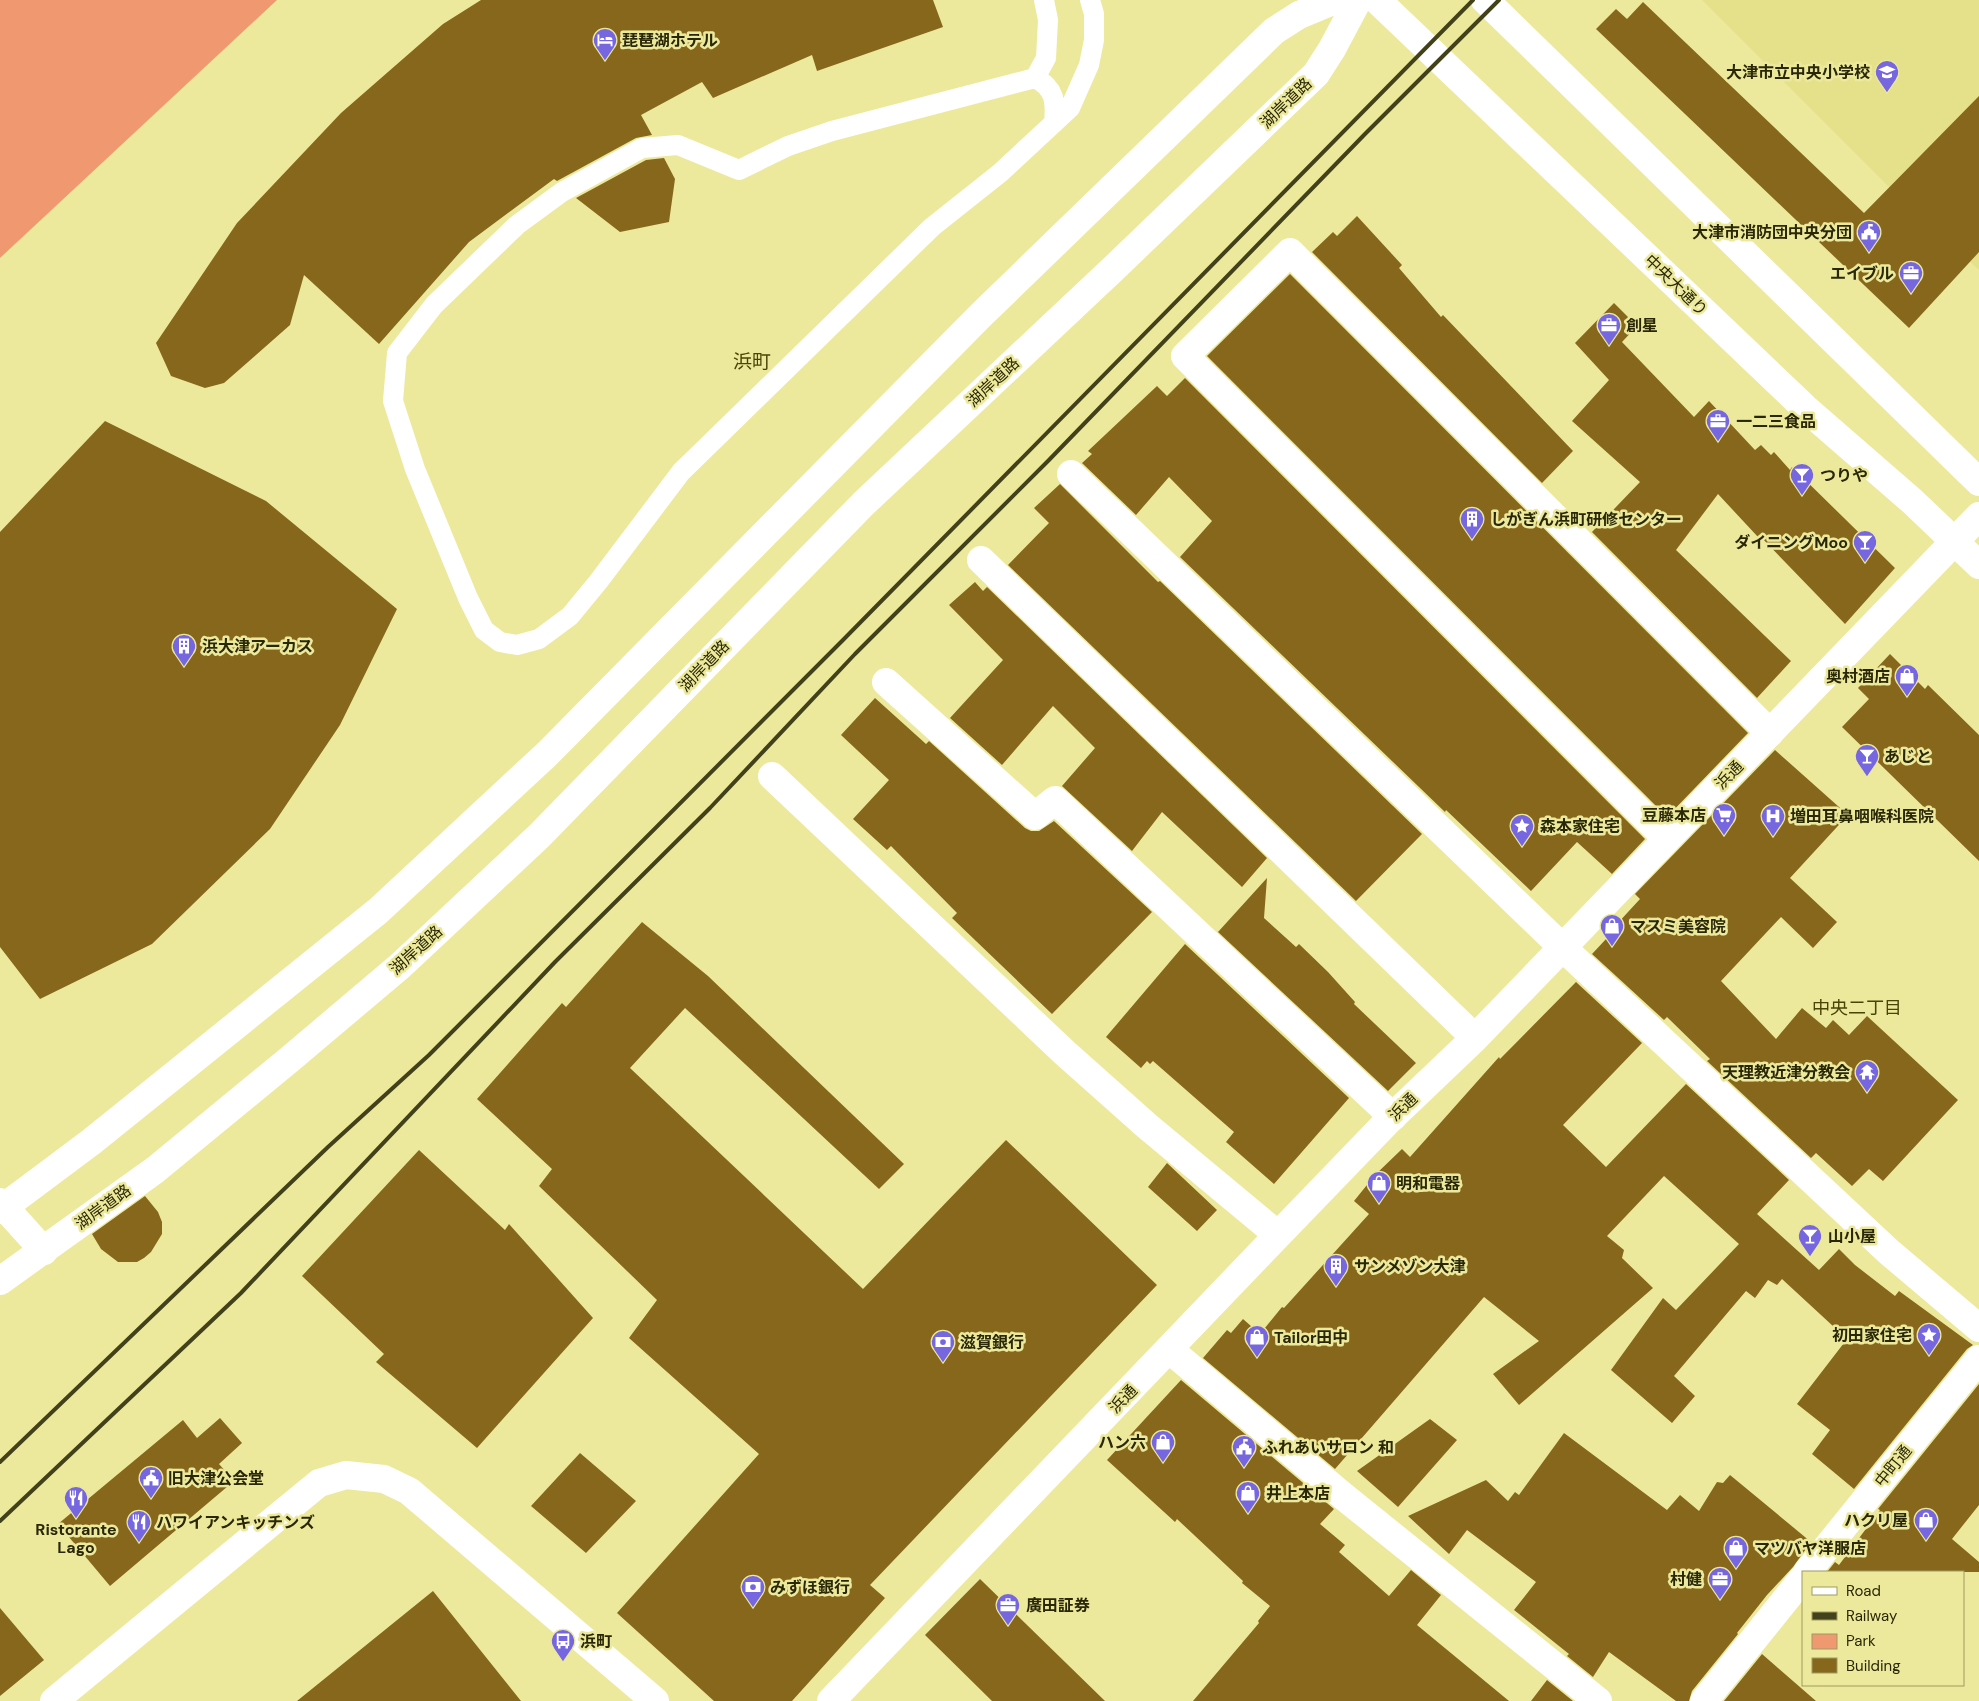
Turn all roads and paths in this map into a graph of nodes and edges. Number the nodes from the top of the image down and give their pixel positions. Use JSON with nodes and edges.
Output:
{"nodes":[{"id":1,"x":1044,"y":0,"type":"edge"},
{"id":2,"x":1090,"y":0,"type":"edge"},
{"id":3,"x":1335,"y":0,"type":"edge"},
{"id":4,"x":1358,"y":0,"type":"edge"},
{"id":5,"x":1377,"y":0,"type":"edge"},
{"id":6,"x":1485,"y":0,"type":"edge"},
{"id":7,"x":1035,"y":78,"type":"junction"},
{"id":8,"x":1054,"y":123,"type":"junction"},
{"id":9,"x":1071,"y":474,"type":"dead end"},
{"id":10,"x":1979,"y":482,"type":"edge"},
{"id":11,"x":1979,"y":516,"type":"edge"},
{"id":12,"x":1954,"y":541,"type":"junction"},
{"id":13,"x":981,"y":560,"type":"dead end"},
{"id":14,"x":1979,"y":565,"type":"edge"},
{"id":15,"x":886,"y":682,"type":"dead end"},
{"id":16,"x":1770,"y":733,"type":"junction"},
{"id":17,"x":772,"y":776,"type":"dead end"},
{"id":18,"x":1667,"y":839,"type":"junction"},
{"id":19,"x":1562,"y":947,"type":"junction"},
{"id":20,"x":1474,"y":1038,"type":"junction"},
{"id":21,"x":1393,"y":1117,"type":"junction"},
{"id":22,"x":1,"y":1206,"type":"edge"},
{"id":23,"x":1278,"y":1234,"type":"junction"},
{"id":24,"x":44,"y":1251,"type":"junction"},
{"id":25,"x":0,"y":1281,"type":"edge"},
{"id":26,"x":1979,"y":1328,"type":"edge"},
{"id":27,"x":1170,"y":1350,"type":"junction"},
{"id":28,"x":1979,"y":1359,"type":"edge"},
{"id":29,"x":1809,"y":1571,"type":"edge"},
{"id":30,"x":1802,"y":1579,"type":"edge"},
{"id":31,"x":54,"y":1701,"type":"edge"},
{"id":32,"x":655,"y":1701,"type":"edge"},
{"id":33,"x":831,"y":1701,"type":"edge"},
{"id":34,"x":1598,"y":1701,"type":"edge"},
{"id":35,"x":1704,"y":1701,"type":"edge"}],
"edges":[{"from":1,"to":7,"type":"lane"},
{"from":2,"to":8,"type":"lane"},
{"from":3,"to":22,"type":"street"},
{"from":4,"to":24,"type":"street","name":"湖岸道路"},
{"from":5,"to":12,"type":"street","name":"中央大通り"},
{"from":6,"to":10,"type":"street"},
{"from":7,"to":8,"type":"lane"},
{"from":7,"to":8,"type":"lane"},
{"from":9,"to":19,"type":"street"},
{"from":11,"to":12,"type":"street","name":"浜通"},
{"from":12,"to":14,"type":"street","name":"中央大通り"},
{"from":12,"to":16,"type":"street","name":"浜通"},
{"from":13,"to":20,"type":"street"},
{"from":15,"to":21,"type":"street"},
{"from":16,"to":18,"type":"street","name":"浜通"},
{"from":16,"to":18,"type":"street"},
{"from":17,"to":23,"type":"street"},
{"from":18,"to":19,"type":"street","name":"浜通"},
{"from":19,"to":20,"type":"street","name":"浜通"},
{"from":19,"to":26,"type":"street"},
{"from":20,"to":21,"type":"street","name":"浜通"},
{"from":21,"to":23,"type":"street","name":"浜通"},
{"from":22,"to":24,"type":"street"},
{"from":23,"to":27,"type":"street","name":"浜通"},
{"from":24,"to":25,"type":"street","name":"湖岸道路"},
{"from":27,"to":33,"type":"street","name":"浜通"},
{"from":27,"to":34,"type":"street"},
{"from":28,"to":29,"type":"street","name":"中町通"},
{"from":30,"to":35,"type":"street"},
{"from":31,"to":32,"type":"street"}]}
